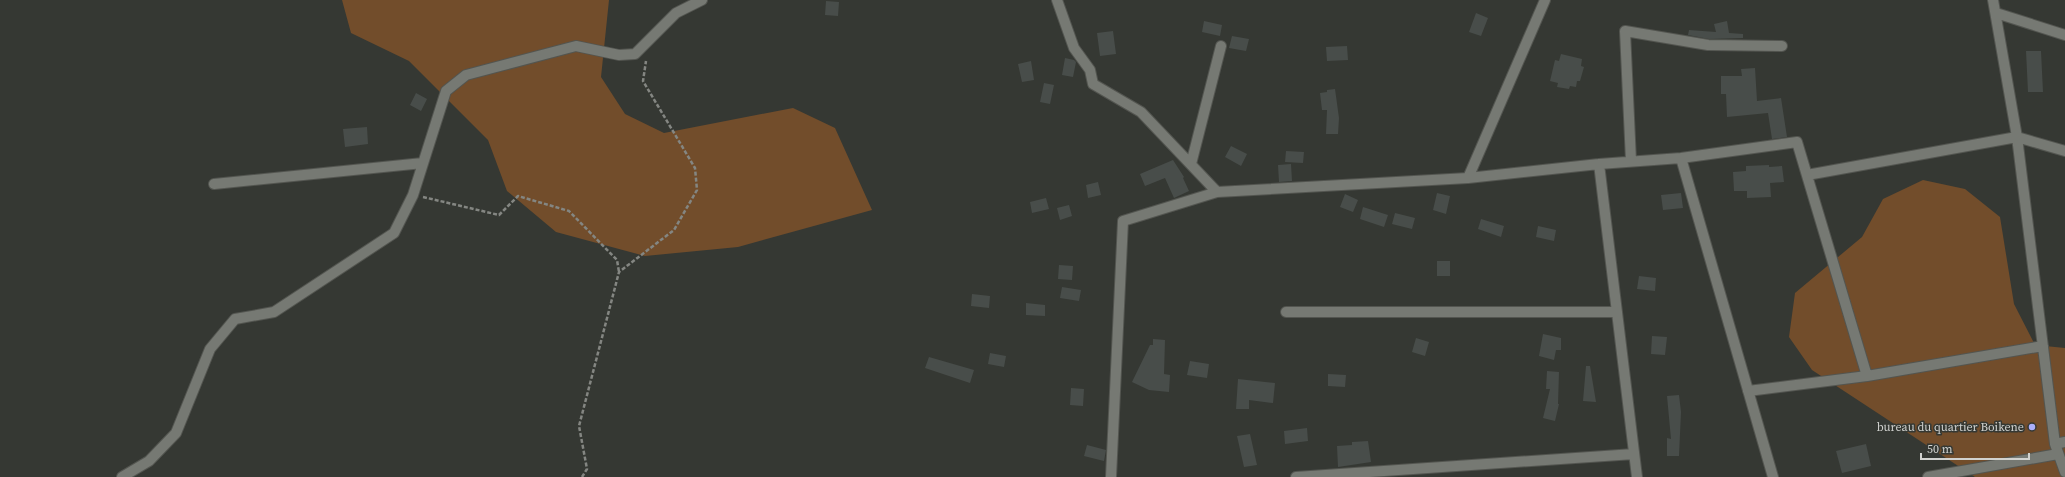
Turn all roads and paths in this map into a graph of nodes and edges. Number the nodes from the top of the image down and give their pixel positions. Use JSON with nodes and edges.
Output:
{"nodes":[{"id":1,"x":702,"y":0,"type":"edge"},
{"id":2,"x":1057,"y":0,"type":"edge"},
{"id":3,"x":1545,"y":0,"type":"edge"},
{"id":4,"x":1993,"y":0,"type":"edge"},
{"id":5,"x":1996,"y":13,"type":"junction"},
{"id":6,"x":2065,"y":35,"type":"edge"},
{"id":7,"x":1221,"y":46,"type":"dead end"},
{"id":8,"x":1782,"y":46,"type":"dead end"},
{"id":9,"x":646,"y":60,"type":"dead end"},
{"id":10,"x":2017,"y":137,"type":"junction"},
{"id":11,"x":2065,"y":151,"type":"edge"},
{"id":12,"x":1681,"y":158,"type":"junction"},
{"id":13,"x":1631,"y":161,"type":"junction"},
{"id":14,"x":423,"y":163,"type":"junction"},
{"id":15,"x":1191,"y":164,"type":"junction"},
{"id":16,"x":1599,"y":164,"type":"junction"},
{"id":17,"x":1807,"y":175,"type":"junction"},
{"id":18,"x":1468,"y":178,"type":"junction"},
{"id":19,"x":214,"y":184,"type":"dead end"},
{"id":20,"x":1217,"y":192,"type":"junction"},
{"id":21,"x":413,"y":195,"type":"junction"},
{"id":22,"x":619,"y":272,"type":"junction"},
{"id":23,"x":1286,"y":312,"type":"dead end"},
{"id":24,"x":1617,"y":312,"type":"junction"},
{"id":25,"x":2043,"y":346,"type":"junction"},
{"id":26,"x":1867,"y":376,"type":"junction"},
{"id":27,"x":1748,"y":391,"type":"junction"},
{"id":28,"x":2060,"y":443,"type":"edge"},
{"id":29,"x":1634,"y":454,"type":"junction"},
{"id":30,"x":2058,"y":454,"type":"junction"},
{"id":31,"x":2065,"y":472,"type":"edge"},
{"id":32,"x":122,"y":477,"type":"edge"},
{"id":33,"x":582,"y":477,"type":"edge"},
{"id":34,"x":1111,"y":477,"type":"edge"},
{"id":35,"x":1296,"y":477,"type":"edge"},
{"id":36,"x":1638,"y":477,"type":"edge"},
{"id":37,"x":1773,"y":477,"type":"edge"},
{"id":38,"x":1928,"y":477,"type":"edge"}],
"edges":[{"from":1,"to":14,"type":"street"},
{"from":2,"to":15,"type":"street"},
{"from":3,"to":18,"type":"street"},
{"from":4,"to":5,"type":"street"},
{"from":5,"to":6,"type":"street"},
{"from":5,"to":10,"type":"street"},
{"from":7,"to":15,"type":"street"},
{"from":8,"to":13,"type":"street"},
{"from":9,"to":22,"type":"path"},
{"from":10,"to":11,"type":"street"},
{"from":10,"to":17,"type":"street"},
{"from":10,"to":25,"type":"street"},
{"from":12,"to":13,"type":"street"},
{"from":12,"to":17,"type":"street"},
{"from":12,"to":27,"type":"street"},
{"from":13,"to":16,"type":"street"},
{"from":14,"to":19,"type":"street"},
{"from":14,"to":21,"type":"street"},
{"from":15,"to":20,"type":"street"},
{"from":16,"to":18,"type":"street"},
{"from":16,"to":24,"type":"street"},
{"from":17,"to":26,"type":"street"},
{"from":18,"to":20,"type":"street"},
{"from":20,"to":34,"type":"street"},
{"from":21,"to":22,"type":"path"},
{"from":21,"to":32,"type":"street"},
{"from":22,"to":33,"type":"path"},
{"from":23,"to":24,"type":"street"},
{"from":24,"to":29,"type":"street"},
{"from":25,"to":26,"type":"street"},
{"from":25,"to":28,"type":"street"},
{"from":26,"to":27,"type":"street"},
{"from":27,"to":37,"type":"street"},
{"from":28,"to":30,"type":"street"},
{"from":29,"to":35,"type":"street"},
{"from":29,"to":36,"type":"street"},
{"from":30,"to":31,"type":"street"},
{"from":30,"to":38,"type":"street"}]}
